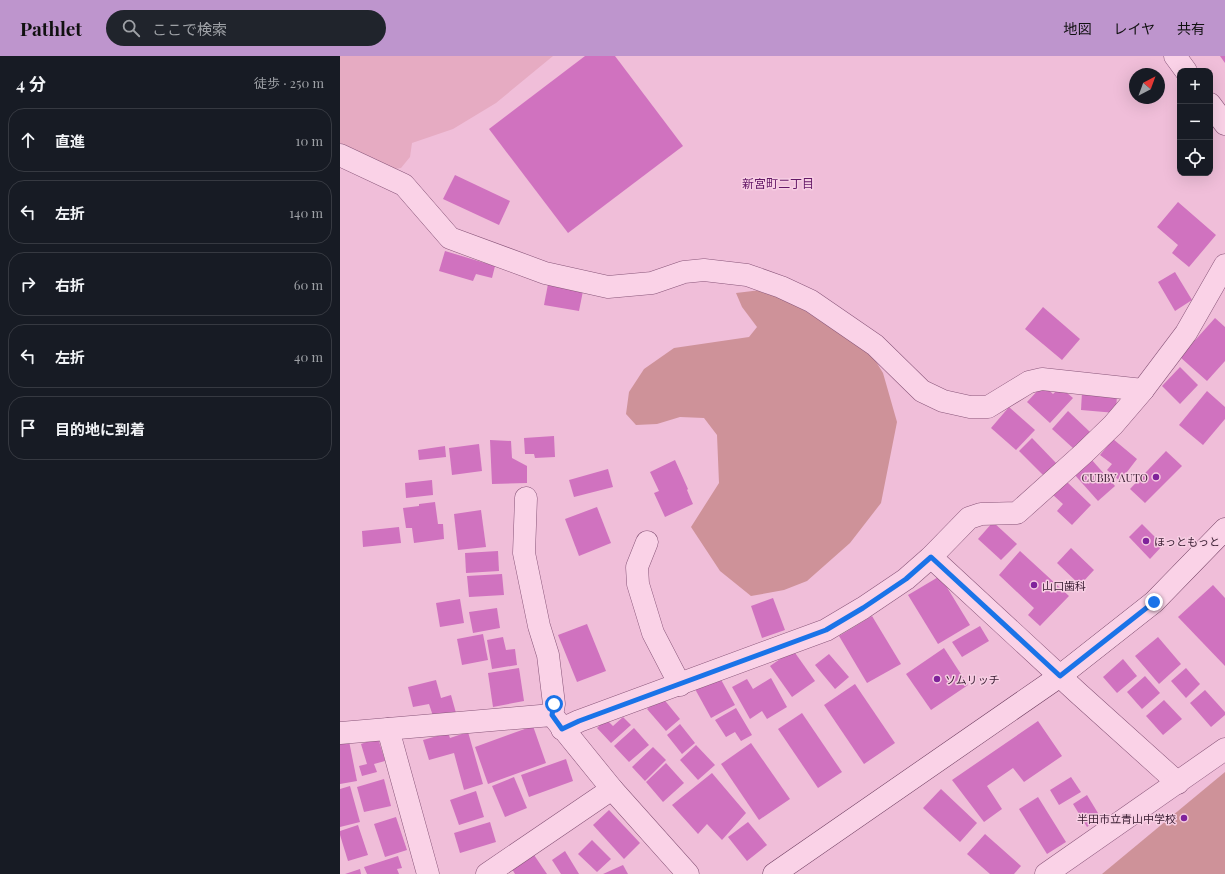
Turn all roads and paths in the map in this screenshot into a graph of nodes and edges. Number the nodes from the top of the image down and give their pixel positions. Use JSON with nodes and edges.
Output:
{"nodes":[{"id":1,"x":1175,"y":56,"type":"edge"},
{"id":2,"x":1184,"y":68,"type":"edge"},
{"id":3,"x":1213,"y":108,"type":"edge"},
{"id":4,"x":1225,"y":124,"type":"edge"},
{"id":5,"x":340,"y":155,"type":"edge"},
{"id":6,"x":1225,"y":265,"type":"edge"},
{"id":7,"x":1143,"y":390,"type":"junction"},
{"id":8,"x":526,"y":498,"type":"dead end"},
{"id":9,"x":1225,"y":529,"type":"edge"},
{"id":10,"x":647,"y":542,"type":"dead end"},
{"id":11,"x":931,"y":557,"type":"junction"},
{"id":12,"x":1060,"y":676,"type":"junction"},
{"id":13,"x":680,"y":685,"type":"junction"},
{"id":14,"x":557,"y":722,"type":"junction"},
{"id":15,"x":388,"y":729,"type":"junction"},
{"id":16,"x":340,"y":733,"type":"edge"},
{"id":17,"x":1225,"y":749,"type":"edge"},
{"id":18,"x":1178,"y":783,"type":"junction"},
{"id":19,"x":612,"y":789,"type":"junction"},
{"id":20,"x":428,"y":874,"type":"edge"},
{"id":21,"x":487,"y":874,"type":"edge"},
{"id":22,"x":688,"y":874,"type":"edge"},
{"id":23,"x":774,"y":874,"type":"edge"},
{"id":24,"x":1046,"y":874,"type":"edge"}],
"edges":[{"from":1,"to":2,"type":"street"},
{"from":3,"to":4,"type":"street"},
{"from":5,"to":7,"type":"street"},
{"from":6,"to":7,"type":"street"},
{"from":7,"to":11,"type":"street"},
{"from":8,"to":14,"type":"street"},
{"from":9,"to":12,"type":"street"},
{"from":10,"to":13,"type":"street"},
{"from":11,"to":12,"type":"street"},
{"from":11,"to":13,"type":"street"},
{"from":12,"to":18,"type":"street"},
{"from":12,"to":23,"type":"street"},
{"from":13,"to":14,"type":"street"},
{"from":14,"to":15,"type":"street"},
{"from":14,"to":19,"type":"street"},
{"from":15,"to":16,"type":"street"},
{"from":15,"to":20,"type":"street"},
{"from":17,"to":18,"type":"street"},
{"from":18,"to":24,"type":"street"},
{"from":19,"to":21,"type":"street"},
{"from":19,"to":22,"type":"street"}]}
